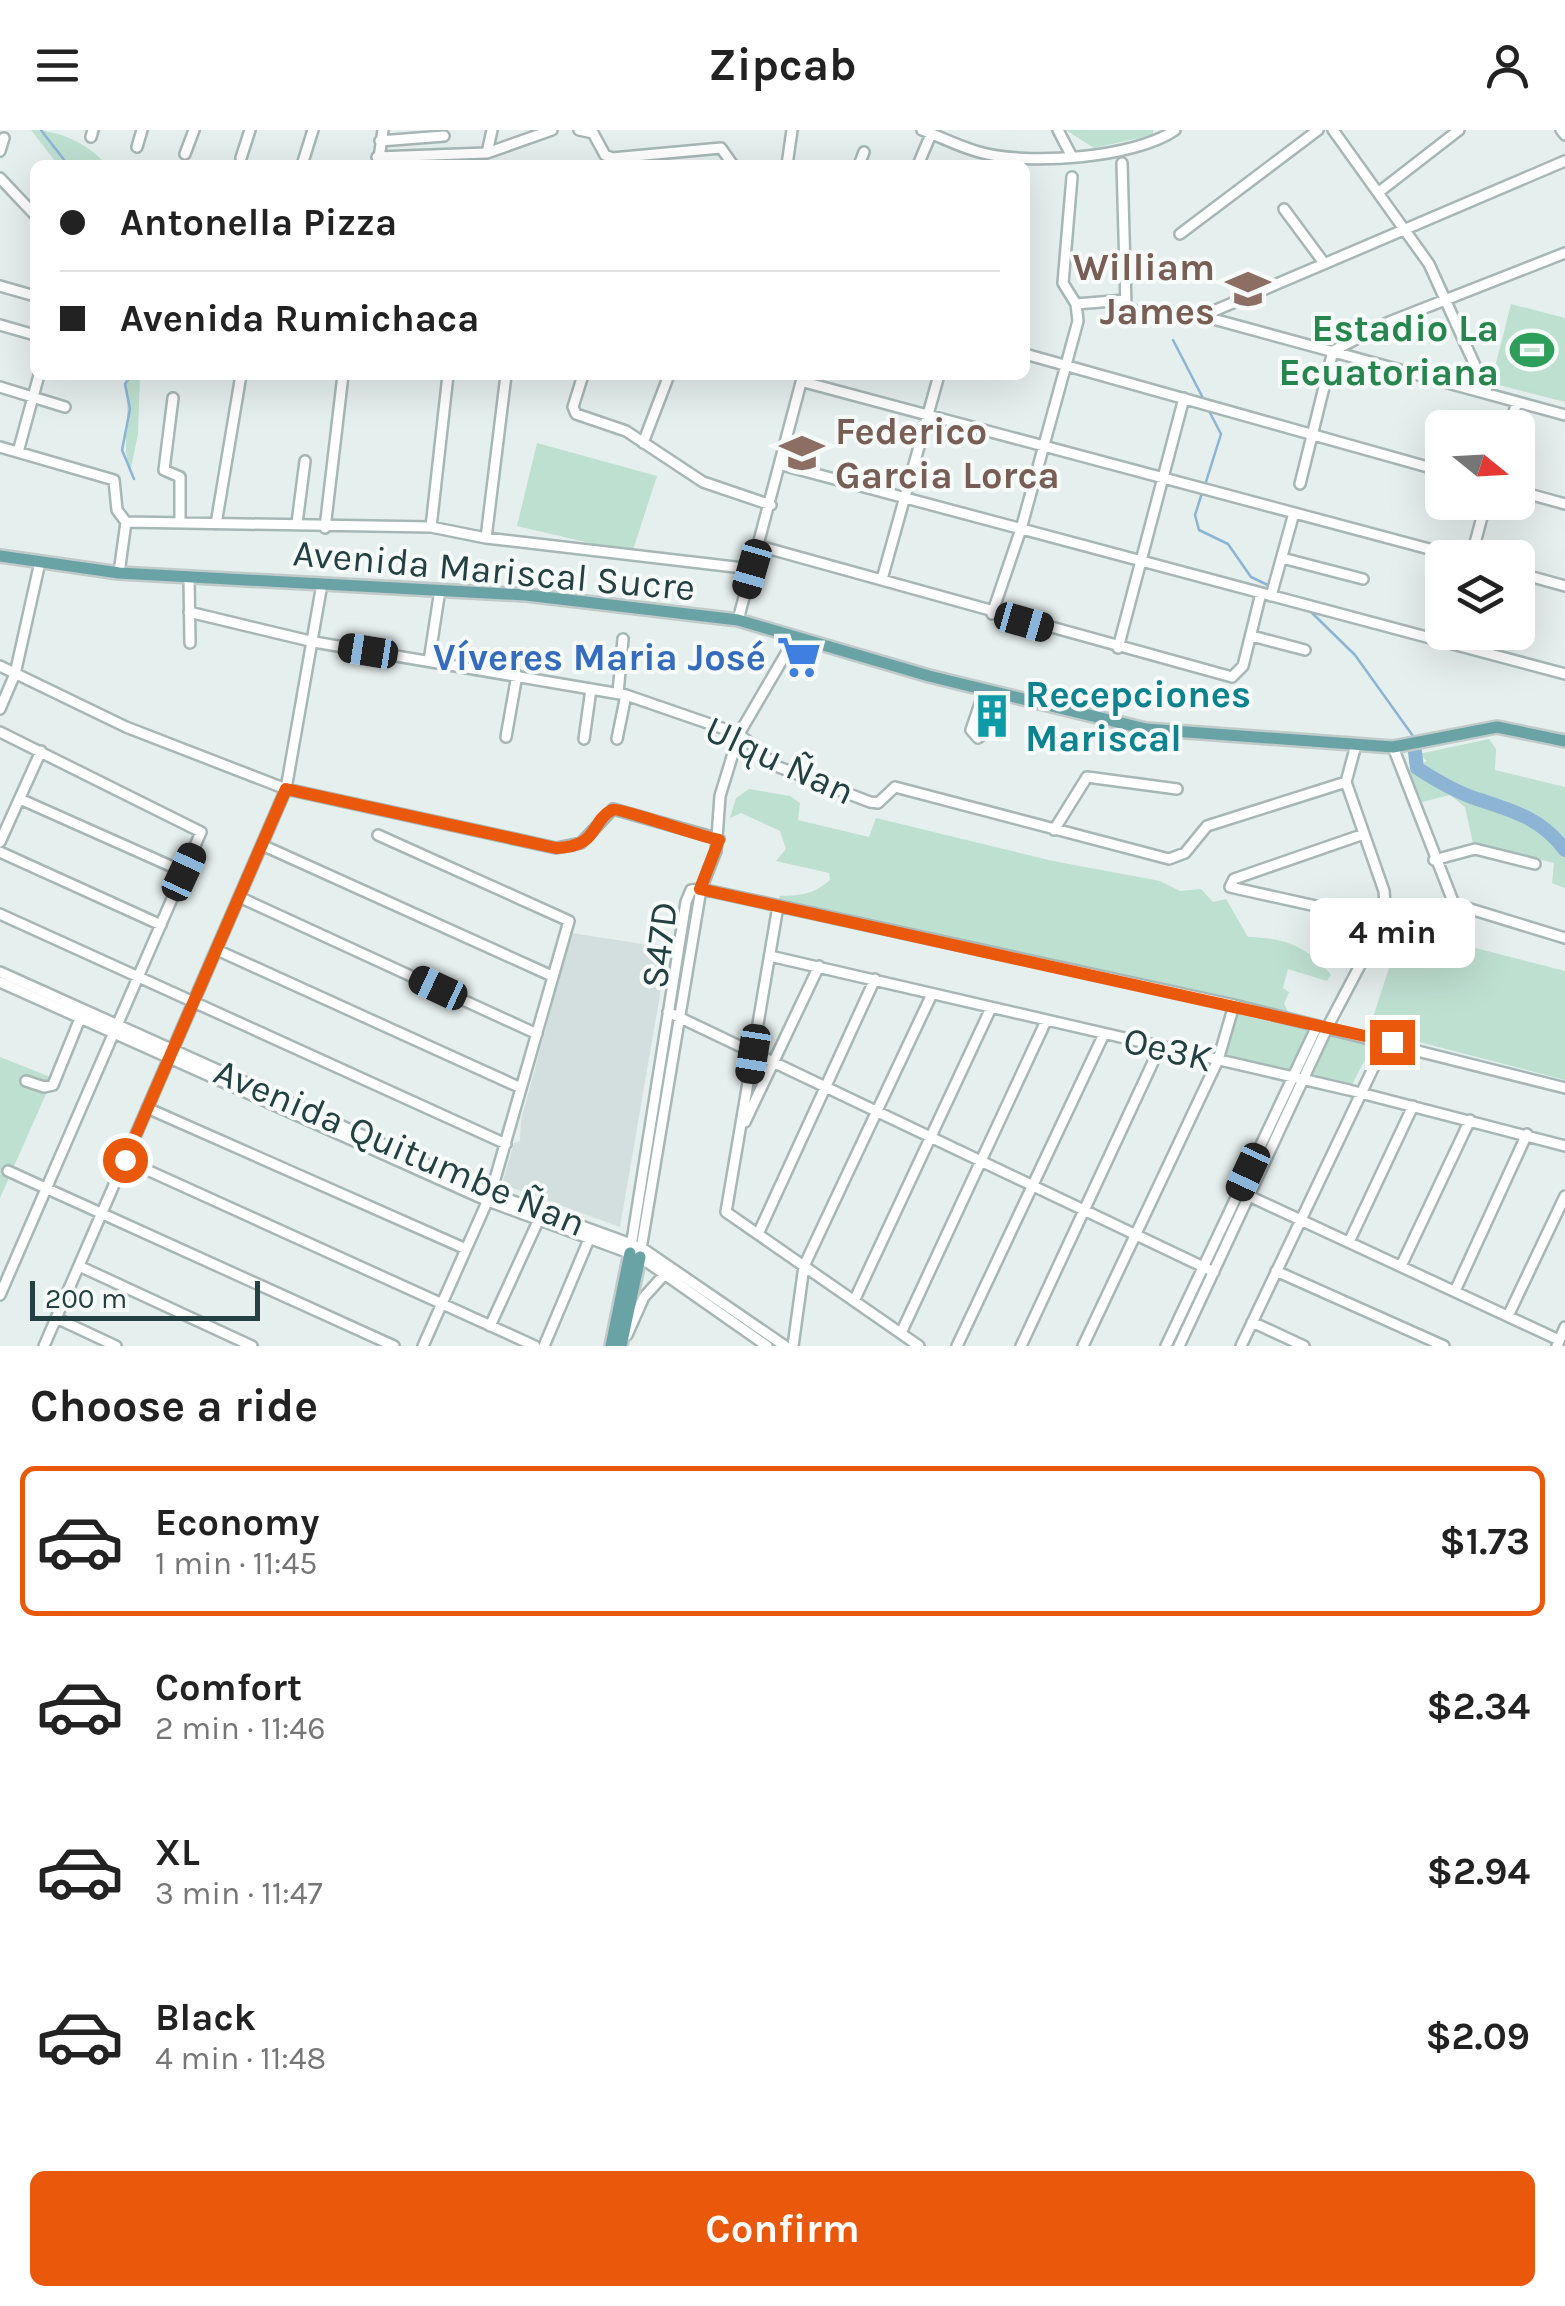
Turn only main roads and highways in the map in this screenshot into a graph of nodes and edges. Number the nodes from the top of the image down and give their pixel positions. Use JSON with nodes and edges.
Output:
{"nodes":[{"id":1,"x":0,"y":556,"type":"edge"},
{"id":2,"x":1565,"y":741,"type":"edge"},
{"id":3,"x":636,"y":1250,"type":"road end"},
{"id":4,"x":620,"y":1345,"type":"edge"}],
"edges":[{"from":1,"to":2,"type":"main road","name":"Avenida Mariscal Sucre"},
{"from":3,"to":4,"type":"main road","name":"S47D"}]}
